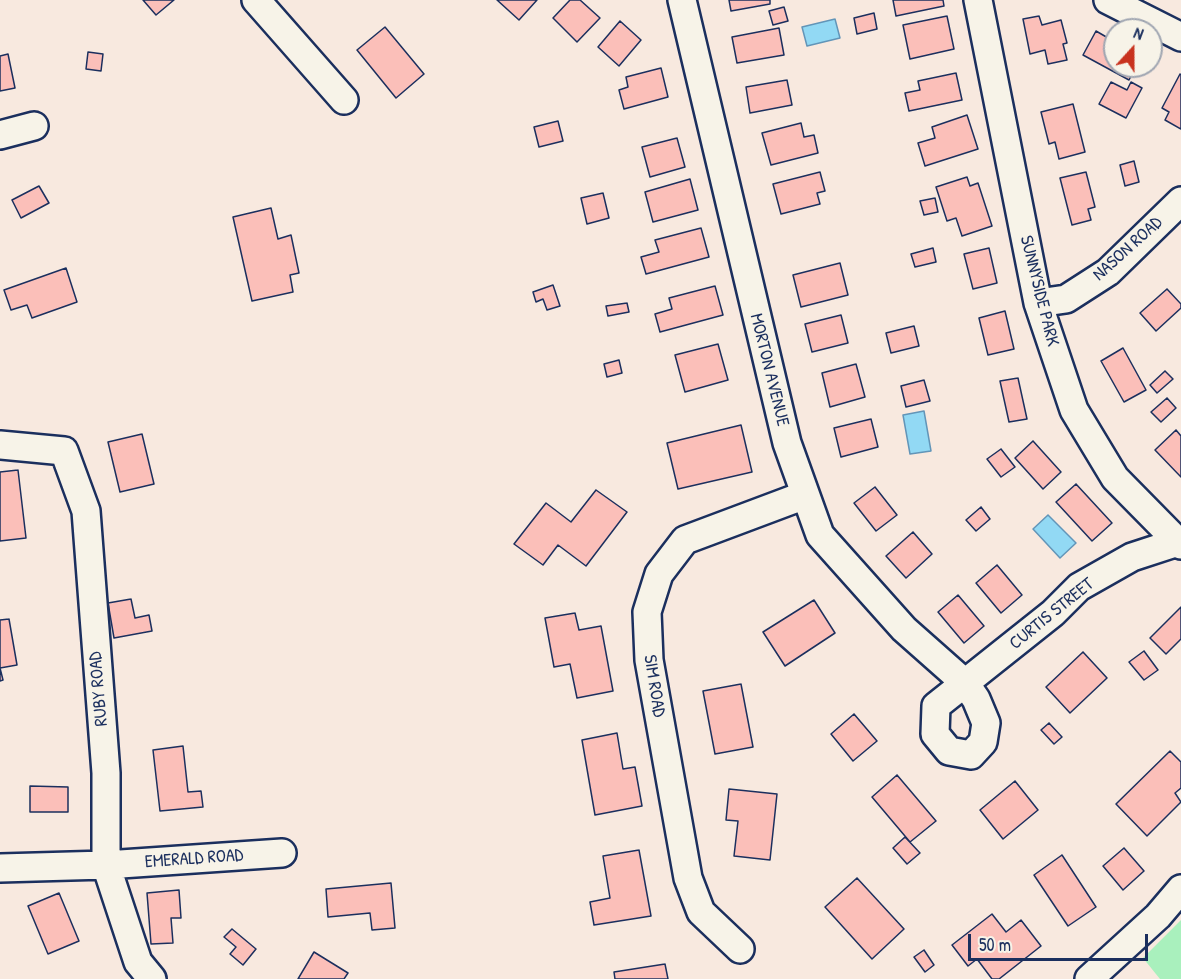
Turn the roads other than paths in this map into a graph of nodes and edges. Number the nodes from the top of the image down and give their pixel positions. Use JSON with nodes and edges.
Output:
{"nodes":[{"id":1,"x":256,"y":0,"type":"edge"},
{"id":2,"x":978,"y":0,"type":"edge"},
{"id":3,"x":1108,"y":0,"type":"edge"},
{"id":4,"x":680,"y":1,"type":"edge"},
{"id":5,"x":1181,"y":37,"type":"edge"},
{"id":6,"x":344,"y":100,"type":"dead end"},
{"id":7,"x":34,"y":126,"type":"dead end"},
{"id":8,"x":0,"y":135,"type":"edge"},
{"id":9,"x":1181,"y":201,"type":"edge"},
{"id":10,"x":1038,"y":303,"type":"junction"},
{"id":11,"x":0,"y":445,"type":"edge"},
{"id":12,"x":805,"y":495,"type":"junction"},
{"id":13,"x":1180,"y":543,"type":"edge"},
{"id":14,"x":965,"y":683,"type":"joint"},
{"id":15,"x":282,"y":853,"type":"dead end"},
{"id":16,"x":106,"y":865,"type":"junction"},
{"id":17,"x":0,"y":868,"type":"edge"},
{"id":18,"x":1181,"y":889,"type":"edge"},
{"id":19,"x":740,"y":949,"type":"dead end"},
{"id":20,"x":152,"y":979,"type":"edge"},
{"id":21,"x":1089,"y":979,"type":"edge"}],
"edges":[{"from":1,"to":6,"type":"street"},
{"from":2,"to":10,"type":"street","name":"SUNNYSIDE PARK"},
{"from":3,"to":5,"type":"street"},
{"from":4,"to":12,"type":"street","name":"MORTON AVENUE"},
{"from":7,"to":8,"type":"street"},
{"from":9,"to":10,"type":"street","name":"NASON ROAD"},
{"from":10,"to":13,"type":"street","name":"SUNNYSIDE PARK"},
{"from":11,"to":16,"type":"street","name":"RUBY ROAD"},
{"from":12,"to":14,"type":"street","name":"MORTON AVENUE"},
{"from":12,"to":19,"type":"street","name":"SIM ROAD"},
{"from":13,"to":14,"type":"street","name":"CURTIS STREET"},
{"from":15,"to":16,"type":"street","name":"EMERALD ROAD"},
{"from":16,"to":17,"type":"street","name":"EMERALD ROAD"},
{"from":16,"to":20,"type":"street","name":"RUBY ROAD"},
{"from":18,"to":21,"type":"street"}]}
